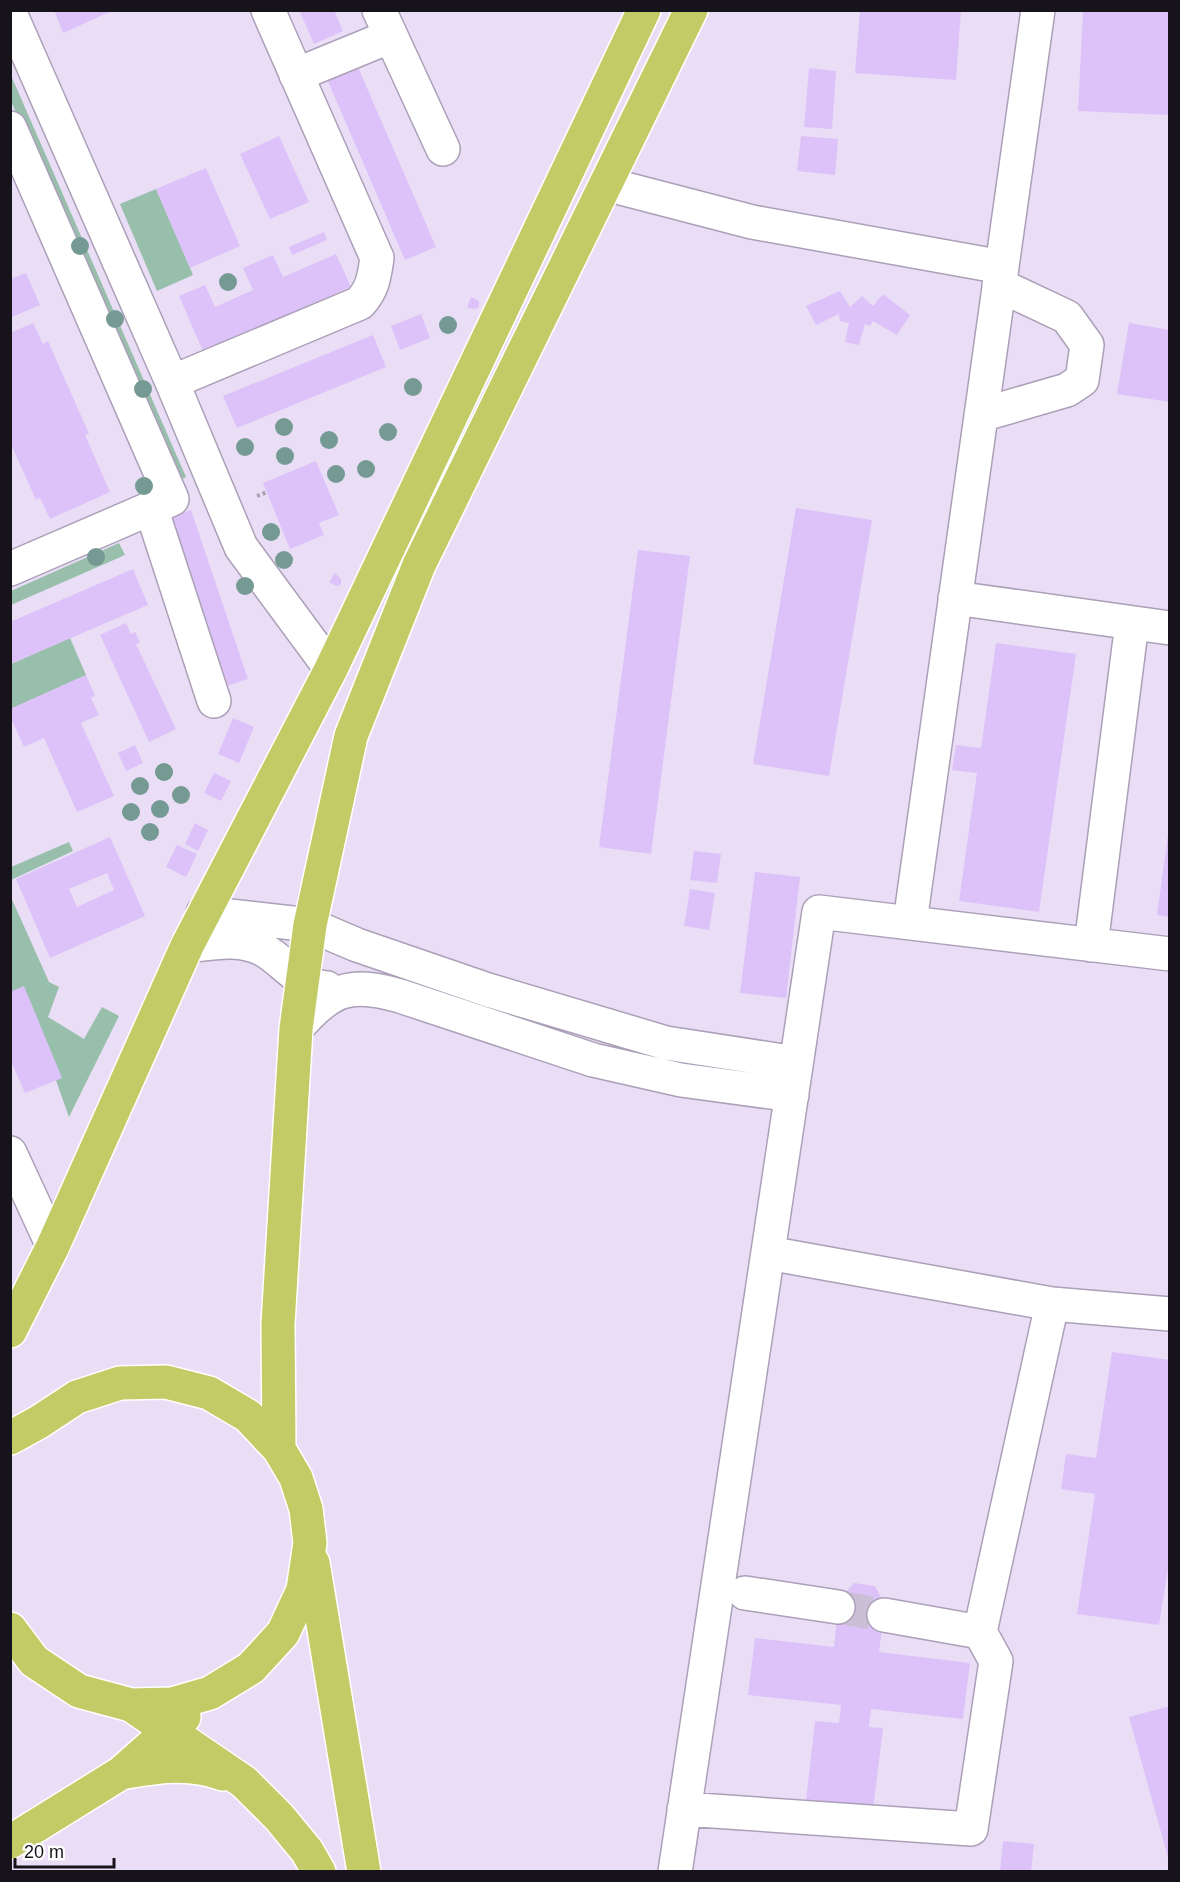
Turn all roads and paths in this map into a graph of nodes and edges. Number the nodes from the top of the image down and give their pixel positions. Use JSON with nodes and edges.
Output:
{"nodes":[{"id":1,"x":268,"y":10,"type":"edge"},
{"id":2,"x":644,"y":10,"type":"edge"},
{"id":3,"x":691,"y":10,"type":"edge"},
{"id":4,"x":1038,"y":10,"type":"edge"},
{"id":5,"x":10,"y":13,"type":"edge"},
{"id":6,"x":385,"y":23,"type":"edge"},
{"id":7,"x":296,"y":75,"type":"junction"},
{"id":8,"x":10,"y":128,"type":"edge"},
{"id":9,"x":443,"y":149,"type":"dead end"},
{"id":10,"x":606,"y":184,"type":"junction"},
{"id":11,"x":1000,"y":276,"type":"junction"},
{"id":12,"x":172,"y":382,"type":"junction"},
{"id":13,"x":981,"y":415,"type":"junction"},
{"id":14,"x":151,"y":508,"type":"junction"},
{"id":15,"x":10,"y":569,"type":"edge"},
{"id":16,"x":955,"y":598,"type":"junction"},
{"id":17,"x":1132,"y":623,"type":"junction"},
{"id":18,"x":1170,"y":628,"type":"edge"},
{"id":19,"x":331,"y":669,"type":"junction"},
{"id":20,"x":214,"y":701,"type":"dead end"},
{"id":21,"x":203,"y":913,"type":"junction"},
{"id":22,"x":910,"y":922,"type":"junction"},
{"id":23,"x":310,"y":925,"type":"junction"},
{"id":24,"x":1091,"y":945,"type":"junction"},
{"id":25,"x":187,"y":946,"type":"junction"},
{"id":26,"x":1170,"y":954,"type":"edge"},
{"id":27,"x":301,"y":980,"type":"junction"},
{"id":28,"x":342,"y":990,"type":"junction"},
{"id":29,"x":296,"y":1029,"type":"junction"},
{"id":30,"x":796,"y":1063,"type":"junction"},
{"id":31,"x":792,"y":1095,"type":"junction"},
{"id":32,"x":10,"y":1153,"type":"edge"},
{"id":33,"x":53,"y":1246,"type":"junction"},
{"id":34,"x":768,"y":1253,"type":"junction"},
{"id":35,"x":1052,"y":1304,"type":"junction"},
{"id":36,"x":1170,"y":1314,"type":"edge"},
{"id":37,"x":10,"y":1331,"type":"edge"},
{"id":38,"x":39,"y":1422,"type":"junction"},
{"id":39,"x":10,"y":1438,"type":"edge"},
{"id":40,"x":279,"y":1449,"type":"junction"},
{"id":41,"x":10,"y":1457,"type":"edge"},
{"id":42,"x":310,"y":1543,"type":"junction"},
{"id":43,"x":745,"y":1593,"type":"dead end"},
{"id":44,"x":838,"y":1607,"type":"tunnel mouth"},
{"id":45,"x":884,"y":1615,"type":"tunnel mouth"},
{"id":46,"x":10,"y":1629,"type":"edge"},
{"id":47,"x":980,"y":1632,"type":"junction"},
{"id":48,"x":210,"y":1693,"type":"junction"},
{"id":49,"x":131,"y":1705,"type":"junction"},
{"id":50,"x":168,"y":1731,"type":"junction"},
{"id":51,"x":121,"y":1773,"type":"junction"},
{"id":52,"x":244,"y":1782,"type":"junction"},
{"id":53,"x":684,"y":1809,"type":"junction"},
{"id":54,"x":10,"y":1842,"type":"edge"},
{"id":55,"x":319,"y":1872,"type":"edge"},
{"id":56,"x":364,"y":1872,"type":"edge"},
{"id":57,"x":675,"y":1872,"type":"edge"}],
"edges":[{"from":1,"to":7,"type":"lane"},
{"from":2,"to":19,"type":"main road"},
{"from":3,"to":10,"type":"main road"},
{"from":4,"to":11,"type":"lane"},
{"from":5,"to":12,"type":"lane"},
{"from":6,"to":7,"type":"lane"},
{"from":6,"to":9,"type":"lane"},
{"from":7,"to":12,"type":"lane"},
{"from":8,"to":14,"type":"lane"},
{"from":10,"to":11,"type":"lane"},
{"from":10,"to":23,"type":"main road"},
{"from":11,"to":13,"type":"lane"},
{"from":11,"to":13,"type":"lane"},
{"from":12,"to":19,"type":"lane"},
{"from":13,"to":16,"type":"lane"},
{"from":14,"to":15,"type":"lane"},
{"from":14,"to":20,"type":"lane"},
{"from":16,"to":17,"type":"lane"},
{"from":16,"to":22,"type":"lane"},
{"from":17,"to":18,"type":"lane"},
{"from":17,"to":24,"type":"lane"},
{"from":19,"to":21,"type":"main road"},
{"from":21,"to":23,"type":"lane"},
{"from":21,"to":25,"type":"main road"},
{"from":22,"to":24,"type":"lane"},
{"from":22,"to":30,"type":"lane"},
{"from":23,"to":27,"type":"main road"},
{"from":23,"to":30,"type":"lane"},
{"from":24,"to":26,"type":"lane"},
{"from":25,"to":27,"type":"lane"},
{"from":25,"to":33,"type":"main road"},
{"from":27,"to":28,"type":"lane"},
{"from":27,"to":29,"type":"main road"},
{"from":28,"to":29,"type":"lane"},
{"from":28,"to":31,"type":"lane"},
{"from":29,"to":40,"type":"main road"},
{"from":30,"to":31,"type":"lane"},
{"from":31,"to":34,"type":"lane"},
{"from":32,"to":33,"type":"lane"},
{"from":33,"to":37,"type":"main road"},
{"from":34,"to":35,"type":"lane"},
{"from":34,"to":53,"type":"lane"},
{"from":35,"to":36,"type":"lane"},
{"from":35,"to":47,"type":"lane"},
{"from":38,"to":39,"type":"main road"},
{"from":38,"to":40,"type":"main road"},
{"from":38,"to":41,"type":"main road"},
{"from":40,"to":42,"type":"main road"},
{"from":42,"to":48,"type":"main road"},
{"from":42,"to":56,"type":"main road"},
{"from":43,"to":44,"type":"lane"},
{"from":45,"to":47,"type":"lane"},
{"from":46,"to":49,"type":"main road"},
{"from":47,"to":53,"type":"lane"},
{"from":48,"to":49,"type":"main road"},
{"from":48,"to":50,"type":"main road"},
{"from":49,"to":50,"type":"main road"},
{"from":50,"to":51,"type":"main road"},
{"from":50,"to":52,"type":"main road"},
{"from":51,"to":52,"type":"main road"},
{"from":51,"to":54,"type":"main road"},
{"from":52,"to":55,"type":"main road"},
{"from":53,"to":57,"type":"lane"}]}
